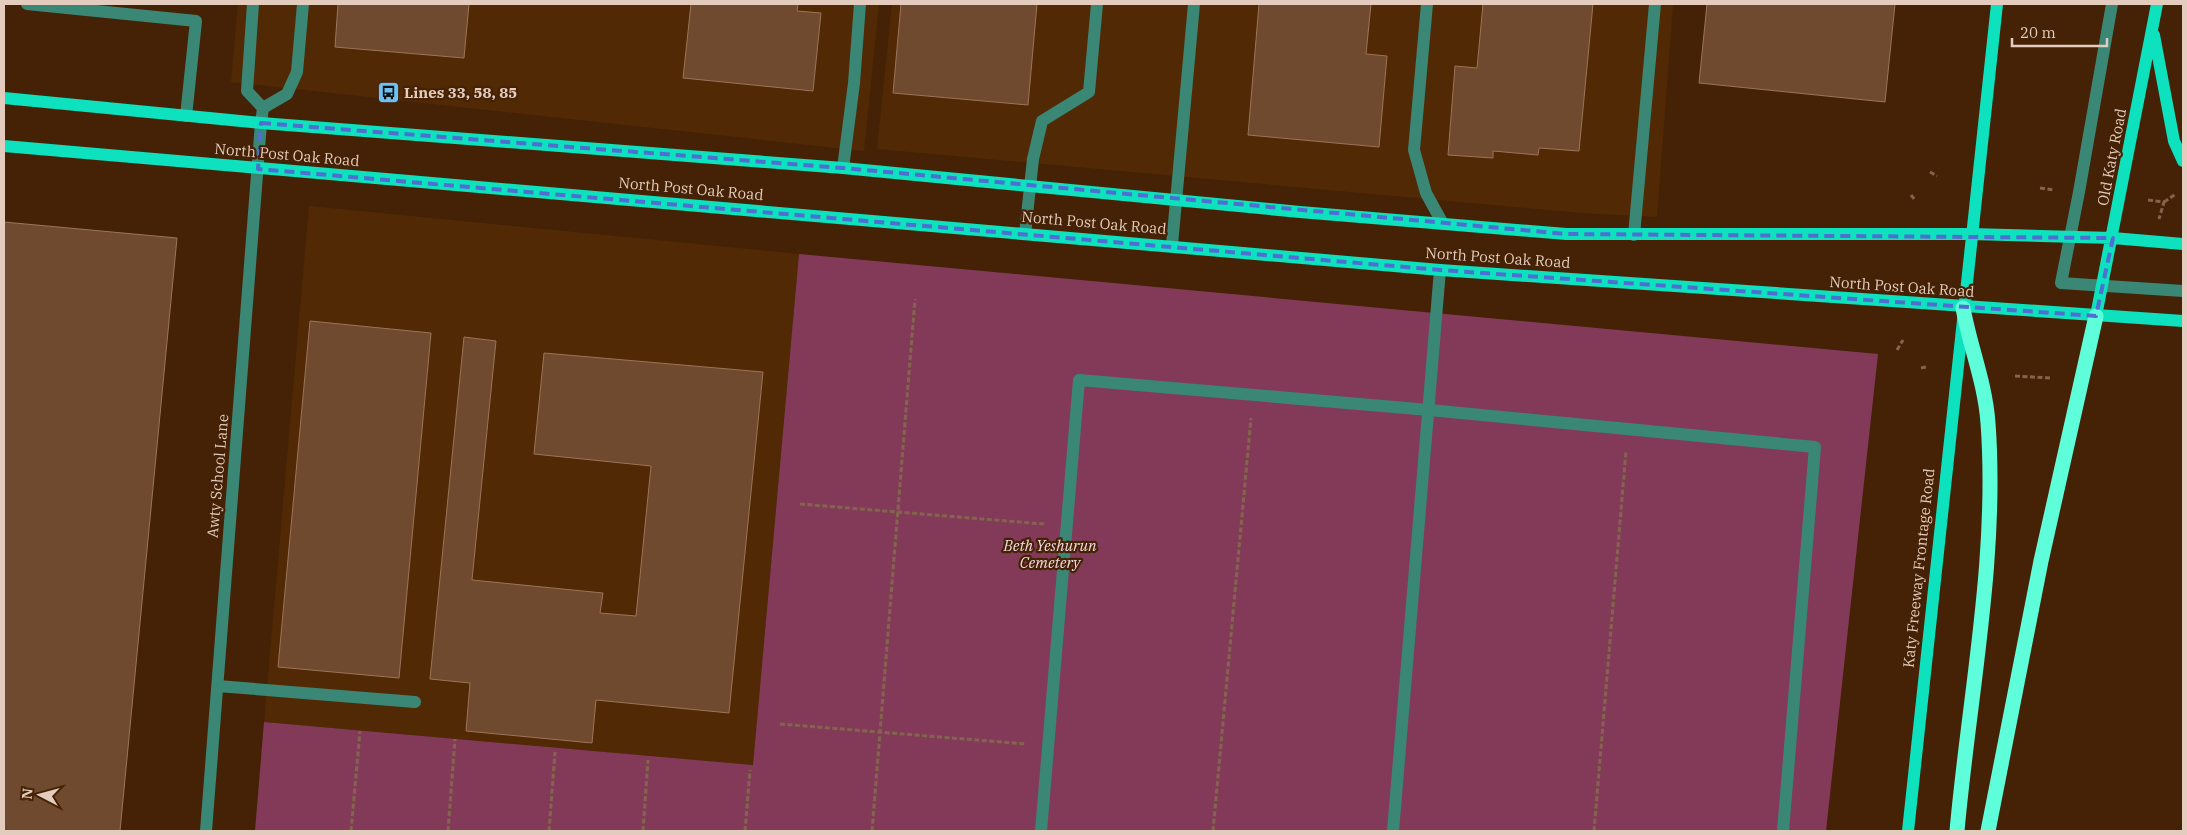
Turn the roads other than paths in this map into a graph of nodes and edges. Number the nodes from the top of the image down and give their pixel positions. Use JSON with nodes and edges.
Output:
{"nodes":[{"id":1,"x":27,"y":4,"type":"edge"},
{"id":2,"x":253,"y":4,"type":"edge"},
{"id":3,"x":303,"y":4,"type":"edge"},
{"id":4,"x":860,"y":4,"type":"edge"},
{"id":5,"x":1097,"y":4,"type":"edge"},
{"id":6,"x":1194,"y":4,"type":"edge"},
{"id":7,"x":1427,"y":4,"type":"edge"},
{"id":8,"x":1655,"y":4,"type":"edge"},
{"id":9,"x":1997,"y":4,"type":"edge"},
{"id":10,"x":2112,"y":4,"type":"edge"},
{"id":11,"x":2157,"y":4,"type":"edge"},
{"id":12,"x":2153,"y":26,"type":"junction"},
{"id":13,"x":4,"y":98,"type":"edge"},
{"id":14,"x":263,"y":108,"type":"junction"},
{"id":15,"x":186,"y":116,"type":"junction"},
{"id":16,"x":261,"y":123,"type":"junction"},
{"id":17,"x":4,"y":146,"type":"edge"},
{"id":18,"x":2183,"y":161,"type":"edge"},
{"id":19,"x":843,"y":168,"type":"junction"},
{"id":20,"x":258,"y":169,"type":"junction"},
{"id":21,"x":1030,"y":186,"type":"junction"},
{"id":22,"x":1175,"y":200,"type":"junction"},
{"id":23,"x":1443,"y":224,"type":"junction"},
{"id":24,"x":1025,"y":234,"type":"junction"},
{"id":25,"x":1972,"y":234,"type":"junction"},
{"id":26,"x":1634,"y":235,"type":"junction"},
{"id":27,"x":2070,"y":236,"type":"junction"},
{"id":28,"x":2113,"y":238,"type":"junction"},
{"id":29,"x":2183,"y":244,"type":"edge"},
{"id":30,"x":1172,"y":246,"type":"junction"},
{"id":31,"x":1440,"y":270,"type":"junction"},
{"id":32,"x":2102,"y":286,"type":"junction"},
{"id":33,"x":2183,"y":291,"type":"edge"},
{"id":34,"x":1963,"y":308,"type":"junction"},
{"id":35,"x":2096,"y":316,"type":"junction"},
{"id":36,"x":2183,"y":321,"type":"edge"},
{"id":37,"x":1429,"y":410,"type":"junction"},
{"id":38,"x":218,"y":686,"type":"junction"},
{"id":39,"x":415,"y":702,"type":"dead end"},
{"id":40,"x":1958,"y":829,"type":"edge"},
{"id":41,"x":206,"y":831,"type":"edge"},
{"id":42,"x":1041,"y":831,"type":"edge"},
{"id":43,"x":1393,"y":831,"type":"edge"},
{"id":44,"x":1783,"y":831,"type":"edge"},
{"id":45,"x":1908,"y":831,"type":"edge"},
{"id":46,"x":1988,"y":831,"type":"edge"}],
"edges":[{"from":1,"to":15,"type":"street"},
{"from":2,"to":14,"type":"street"},
{"from":3,"to":14,"type":"street"},
{"from":4,"to":19,"type":"street"},
{"from":5,"to":21,"type":"street"},
{"from":6,"to":22,"type":"street"},
{"from":7,"to":23,"type":"street"},
{"from":8,"to":26,"type":"street"},
{"from":9,"to":25,"type":"main road"},
{"from":10,"to":27,"type":"street"},
{"from":11,"to":12,"type":"main road","name":"Old Katy Road"},
{"from":12,"to":18,"type":"main road"},
{"from":12,"to":28,"type":"main road","name":"Old Katy Road"},
{"from":13,"to":15,"type":"main road","name":"North Post Oak Road"},
{"from":14,"to":16,"type":"street","name":"Awty School Lane"},
{"from":15,"to":16,"type":"main road","name":"North Post Oak Road"},
{"from":16,"to":19,"type":"main road","name":"North Post Oak Road"},
{"from":16,"to":20,"type":"street","name":"Awty School Lane"},
{"from":17,"to":20,"type":"main road","name":"North Post Oak Road"},
{"from":19,"to":21,"type":"main road","name":"North Post Oak Road"},
{"from":20,"to":24,"type":"main road","name":"North Post Oak Road"},
{"from":20,"to":38,"type":"street","name":"Awty School Lane"},
{"from":21,"to":22,"type":"main road","name":"North Post Oak Road"},
{"from":21,"to":24,"type":"street"},
{"from":22,"to":23,"type":"main road","name":"North Post Oak Road"},
{"from":22,"to":30,"type":"street"},
{"from":23,"to":26,"type":"main road","name":"North Post Oak Road"},
{"from":24,"to":30,"type":"main road","name":"North Post Oak Road"},
{"from":25,"to":26,"type":"main road","name":"North Post Oak Road"},
{"from":25,"to":27,"type":"main road","name":"North Post Oak Road"},
{"from":25,"to":34,"type":"main road"},
{"from":27,"to":28,"type":"main road","name":"North Post Oak Road"},
{"from":27,"to":32,"type":"street"},
{"from":28,"to":29,"type":"main road","name":"North Post Oak Road"},
{"from":28,"to":32,"type":"main road","name":"Old Katy Road"},
{"from":30,"to":31,"type":"main road","name":"North Post Oak Road"},
{"from":31,"to":34,"type":"main road","name":"North Post Oak Road"},
{"from":31,"to":37,"type":"street"},
{"from":32,"to":33,"type":"street"},
{"from":32,"to":35,"type":"main road","name":"Old Katy Road"},
{"from":34,"to":35,"type":"main road","name":"North Post Oak Road"},
{"from":34,"to":40,"type":"highway"},
{"from":34,"to":45,"type":"main road","name":"Katy Freeway Frontage Road"},
{"from":35,"to":36,"type":"main road","name":"North Post Oak Road"},
{"from":35,"to":46,"type":"highway"},
{"from":37,"to":42,"type":"street"},
{"from":37,"to":43,"type":"street"},
{"from":37,"to":44,"type":"street"},
{"from":38,"to":39,"type":"street"},
{"from":38,"to":41,"type":"street","name":"Awty School Lane"}]}
